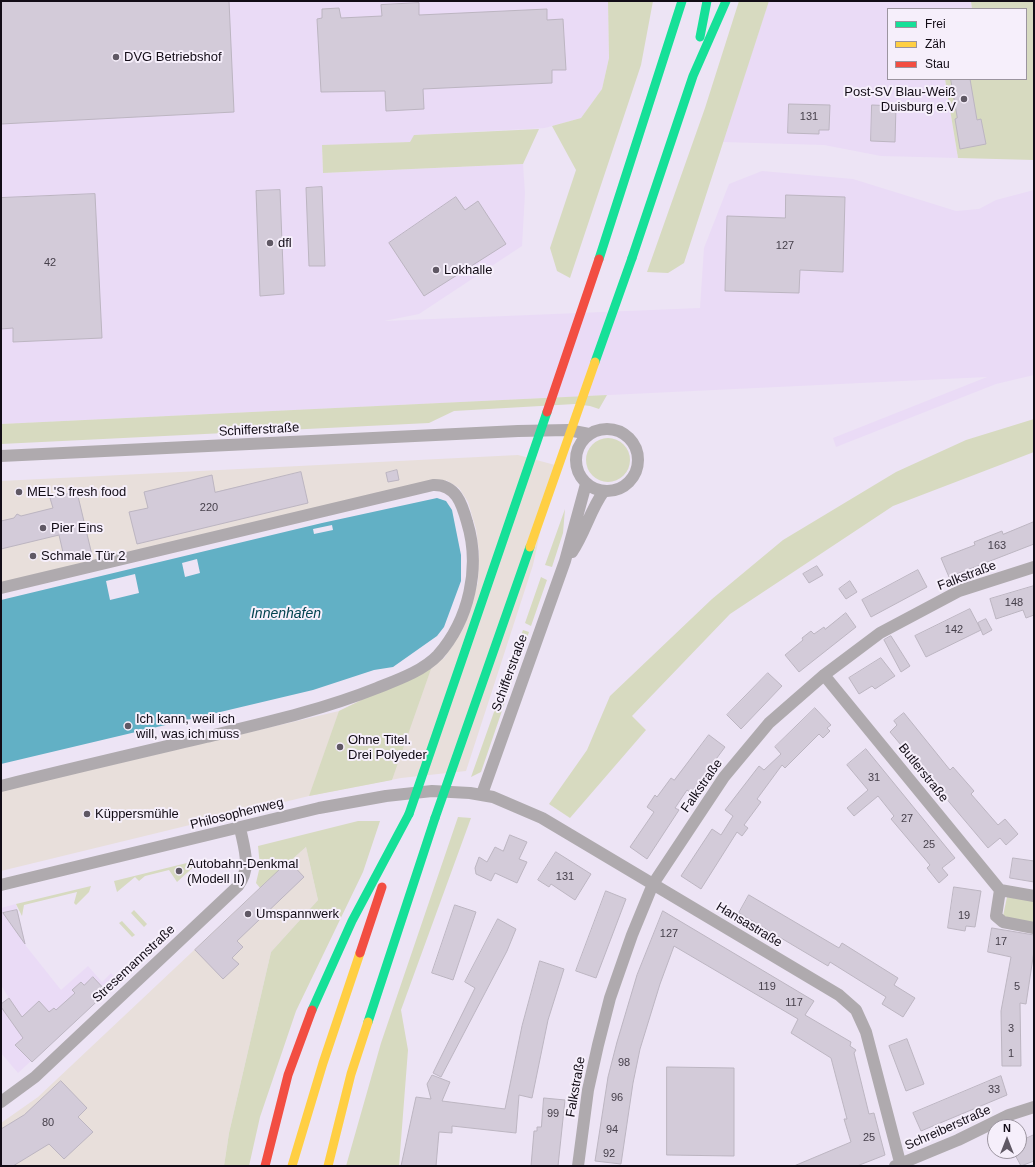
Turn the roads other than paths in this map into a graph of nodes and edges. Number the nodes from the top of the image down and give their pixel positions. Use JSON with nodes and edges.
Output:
{"nodes":[{"id":1,"x":682,"y":1,"type":"edge"},
{"id":2,"x":707,"y":1,"type":"edge"},
{"id":3,"x":726,"y":1,"type":"edge"},
{"id":4,"x":662,"y":32,"type":"dead end"},
{"id":5,"x":693,"y":76,"type":"junction"},
{"id":6,"x":652,"y":91,"type":"junction"},
{"id":7,"x":518,"y":431,"type":"junction"},
{"id":8,"x":589,"y":434,"type":"junction"},
{"id":9,"x":577,"y":451,"type":"junction"},
{"id":10,"x":1,"y":456,"type":"edge"},
{"id":11,"x":586,"y":484,"type":"junction"},
{"id":12,"x":604,"y":491,"type":"junction"},
{"id":13,"x":565,"y":561,"type":"junction"},
{"id":14,"x":1034,"y":566,"type":"edge"},
{"id":15,"x":1,"y":588,"type":"edge"},
{"id":16,"x":824,"y":675,"type":"junction"},
{"id":17,"x":1,"y":786,"type":"edge"},
{"id":18,"x":482,"y":794,"type":"junction"},
{"id":19,"x":409,"y":814,"type":"junction"},
{"id":20,"x":240,"y":828,"type":"junction"},
{"id":21,"x":653,"y":884,"type":"junction"},
{"id":22,"x":1,"y":885,"type":"edge"},
{"id":23,"x":1000,"y":890,"type":"junction"},
{"id":24,"x":1034,"y":896,"type":"edge"},
{"id":25,"x":1034,"y":928,"type":"edge"},
{"id":26,"x":1,"y":1102,"type":"edge"},
{"id":27,"x":1034,"y":1107,"type":"edge"},
{"id":28,"x":899,"y":1165,"type":"edge"},
{"id":29,"x":265,"y":1166,"type":"edge"},
{"id":30,"x":292,"y":1166,"type":"edge"},
{"id":31,"x":328,"y":1166,"type":"edge"},
{"id":32,"x":578,"y":1166,"type":"edge"}],
"edges":[{"from":1,"to":6,"type":"highway"},
{"from":2,"to":5,"type":"highway"},
{"from":3,"to":5,"type":"highway"},
{"from":4,"to":6,"type":"highway"},
{"from":5,"to":31,"type":"highway","bridge":true},
{"from":6,"to":19,"type":"highway","bridge":true},
{"from":7,"to":8,"type":"street","name":"Schifferstraße"},
{"from":7,"to":9,"type":"street","name":"Schifferstraße"},
{"from":7,"to":10,"type":"street","name":"Schifferstraße"},
{"from":8,"to":9,"type":"street"},
{"from":8,"to":12,"type":"street","name":"Schifferstraße"},
{"from":9,"to":11,"type":"street"},
{"from":11,"to":12,"type":"street"},
{"from":11,"to":13,"type":"street","name":"Schifferstraße"},
{"from":12,"to":13,"type":"street","name":"Schifferstraße"},
{"from":13,"to":18,"type":"street","name":"Schifferstraße"},
{"from":14,"to":16,"type":"street","name":"Falkstraße"},
{"from":15,"to":17,"type":"street"},
{"from":16,"to":21,"type":"street","name":"Falkstraße"},
{"from":16,"to":23,"type":"street","name":"Butlerstraße"},
{"from":18,"to":20,"type":"street","name":"Philosophenweg"},
{"from":18,"to":21,"type":"street","name":"Hansastraße"},
{"from":19,"to":29,"type":"highway"},
{"from":19,"to":30,"type":"highway"},
{"from":20,"to":22,"type":"street","name":"Philosophenweg"},
{"from":20,"to":26,"type":"street","name":"Stresemannstraße"},
{"from":21,"to":28,"type":"street","name":"Hansastraße"},
{"from":21,"to":32,"type":"street","name":"Falkstraße"},
{"from":23,"to":24,"type":"street"},
{"from":23,"to":25,"type":"street"},
{"from":27,"to":28,"type":"street","name":"Schreiberstraße"}]}
